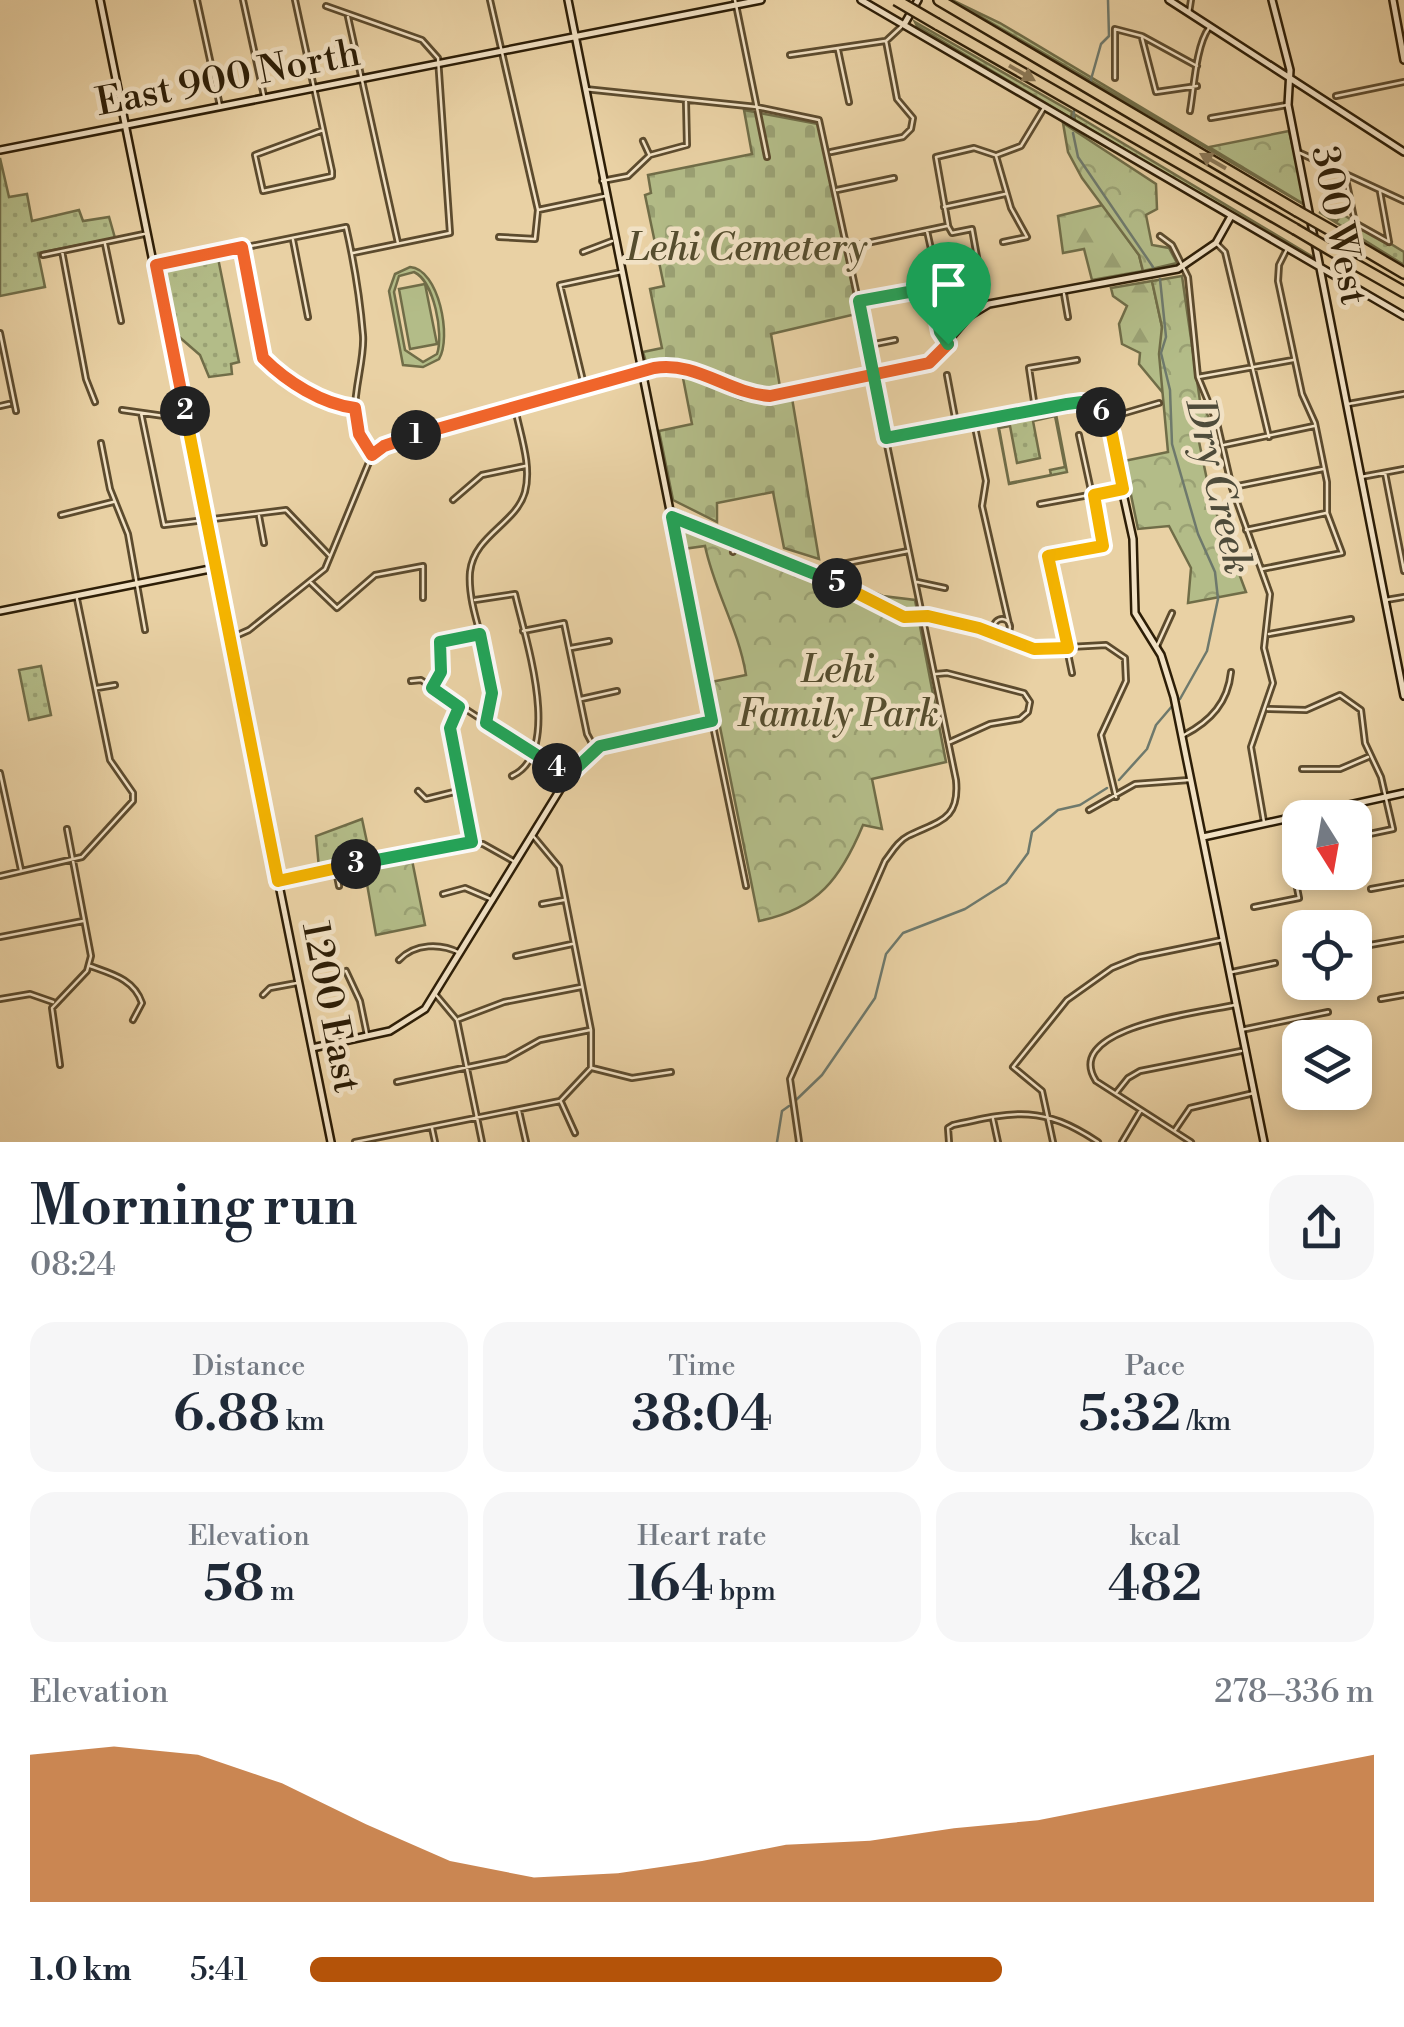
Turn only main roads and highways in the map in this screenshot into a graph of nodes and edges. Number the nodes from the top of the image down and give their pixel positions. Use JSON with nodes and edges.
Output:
{"nodes":[{"id":1,"x":896,"y":0,"type":"edge"},
{"id":2,"x":941,"y":1,"type":"edge"},
{"id":3,"x":1404,"y":273,"type":"edge"},
{"id":4,"x":1404,"y":292,"type":"edge"}],
"edges":[{"from":1,"to":4,"type":"highway","one_way":true,"bridge":true},
{"from":3,"to":2,"type":"highway","one_way":true,"bridge":true}]}
